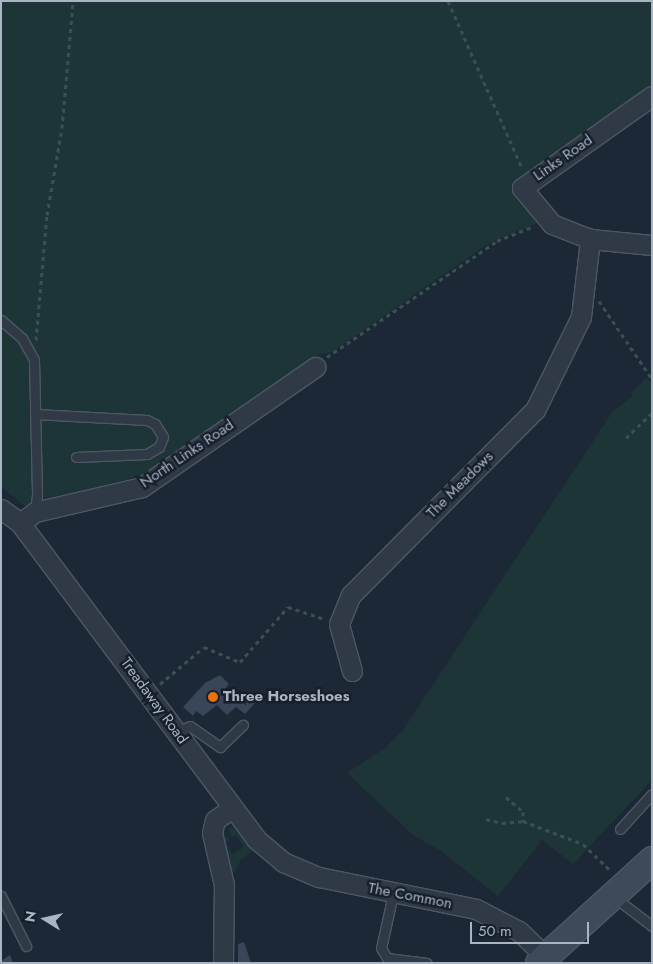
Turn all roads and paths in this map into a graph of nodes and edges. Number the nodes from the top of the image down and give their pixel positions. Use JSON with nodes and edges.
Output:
{"nodes":[{"id":1,"x":73,"y":1,"type":"edge"},
{"id":2,"x":448,"y":1,"type":"edge"},
{"id":3,"x":652,"y":96,"type":"edge"},
{"id":4,"x":528,"y":182,"type":"junction"},
{"id":5,"x":552,"y":224,"type":"junction"},
{"id":6,"x":590,"y":239,"type":"junction"},
{"id":7,"x":652,"y":245,"type":"edge"},
{"id":8,"x":592,"y":294,"type":"junction"},
{"id":9,"x":1,"y":320,"type":"edge"},
{"id":10,"x":34,"y":360,"type":"junction"},
{"id":11,"x":314,"y":367,"type":"joint"},
{"id":12,"x":652,"y":379,"type":"edge"},
{"id":13,"x":652,"y":413,"type":"edge"},
{"id":14,"x":35,"y":414,"type":"junction"},
{"id":15,"x":626,"y":438,"type":"dead end"},
{"id":16,"x":76,"y":457,"type":"dead end"},
{"id":17,"x":1,"y":509,"type":"edge"},
{"id":18,"x":35,"y":512,"type":"junction"},
{"id":19,"x":20,"y":523,"type":"junction"},
{"id":20,"x":339,"y":624,"type":"junction"},
{"id":21,"x":352,"y":672,"type":"dead end"},
{"id":22,"x":150,"y":693,"type":"junction"},
{"id":23,"x":243,"y":725,"type":"dead end"},
{"id":24,"x":178,"y":732,"type":"junction"},
{"id":25,"x":652,"y":794,"type":"edge"},
{"id":26,"x":506,"y":797,"type":"dead end"},
{"id":27,"x":232,"y":808,"type":"junction"},
{"id":28,"x":486,"y":819,"type":"dead end"},
{"id":29,"x":523,"y":821,"type":"junction"},
{"id":30,"x":620,"y":829,"type":"dead end"},
{"id":31,"x":652,"y":860,"type":"edge"},
{"id":32,"x":319,"y":877,"type":"joint"},
{"id":33,"x":620,"y":891,"type":"junction"},
{"id":34,"x":393,"y":894,"type":"junction"},
{"id":35,"x":1,"y":896,"type":"edge"},
{"id":36,"x":652,"y":926,"type":"edge"},
{"id":37,"x":26,"y":946,"type":"dead end"},
{"id":38,"x":543,"y":960,"type":"edge"},
{"id":39,"x":223,"y":963,"type":"edge"},
{"id":40,"x":428,"y":963,"type":"edge"}],
"edges":[{"from":1,"to":10,"type":"path"},
{"from":2,"to":4,"type":"path"},
{"from":3,"to":4,"type":"street","name":"Links Road"},
{"from":4,"to":5,"type":"street","name":"Links Road"},
{"from":5,"to":6,"type":"street","name":"Links Road"},
{"from":5,"to":11,"type":"path"},
{"from":6,"to":7,"type":"street","name":"Links Road"},
{"from":6,"to":8,"type":"street","name":"The Meadows"},
{"from":8,"to":12,"type":"path"},
{"from":8,"to":20,"type":"street","name":"The Meadows"},
{"from":9,"to":10,"type":"lane"},
{"from":10,"to":14,"type":"lane"},
{"from":11,"to":18,"type":"street","name":"North Links Road"},
{"from":13,"to":15,"type":"path"},
{"from":14,"to":16,"type":"lane"},
{"from":14,"to":18,"type":"lane"},
{"from":17,"to":19,"type":"street","name":"Treadaway Road"},
{"from":18,"to":19,"type":"street","name":"North Links Road"},
{"from":19,"to":22,"type":"street","name":"Treadaway Road"},
{"from":20,"to":21,"type":"street"},
{"from":20,"to":22,"type":"path"},
{"from":22,"to":24,"type":"street","name":"Treadaway Road"},
{"from":23,"to":24,"type":"lane"},
{"from":24,"to":27,"type":"street","name":"Treadaway Road"},
{"from":25,"to":30,"type":"lane"},
{"from":26,"to":29,"type":"path"},
{"from":27,"to":32,"type":"street","name":"Treadaway Road"},
{"from":27,"to":39,"type":"street"},
{"from":28,"to":29,"type":"path"},
{"from":29,"to":33,"type":"path"},
{"from":31,"to":33,"type":"street"},
{"from":32,"to":34,"type":"street","name":"The Common"},
{"from":33,"to":36,"type":"lane"},
{"from":33,"to":38,"type":"street"},
{"from":34,"to":38,"type":"street","name":"The Common"},
{"from":34,"to":40,"type":"lane"},
{"from":35,"to":37,"type":"lane"}]}
